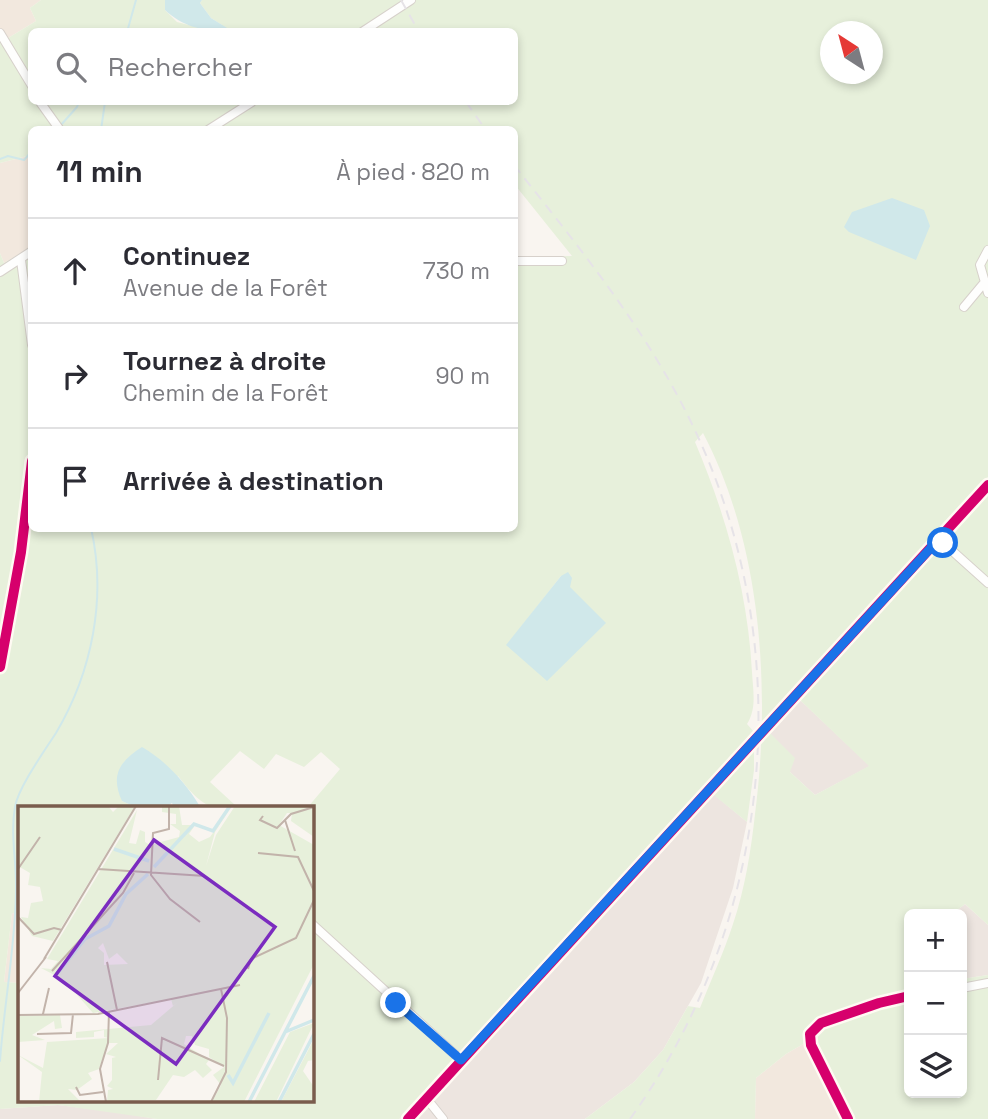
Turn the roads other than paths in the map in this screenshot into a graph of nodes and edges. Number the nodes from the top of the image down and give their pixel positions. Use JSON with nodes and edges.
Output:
{"nodes":[{"id":1,"x":411,"y":0,"type":"edge"},
{"id":2,"x":368,"y":28,"type":"edge"},
{"id":3,"x":0,"y":33,"type":"edge"},
{"id":4,"x":28,"y":79,"type":"edge"},
{"id":5,"x":42,"y":105,"type":"edge"},
{"id":6,"x":247,"y":105,"type":"edge"},
{"id":7,"x":57,"y":126,"type":"edge"},
{"id":8,"x":214,"y":126,"type":"edge"},
{"id":9,"x":988,"y":250,"type":"edge"},
{"id":10,"x":28,"y":254,"type":"edge"},
{"id":11,"x":21,"y":260,"type":"junction"},
{"id":12,"x":518,"y":261,"type":"edge"},
{"id":13,"x":562,"y":261,"type":"dead end"},
{"id":14,"x":0,"y":272,"type":"edge"},
{"id":15,"x":984,"y":283,"type":"junction"},
{"id":16,"x":988,"y":293,"type":"edge"},
{"id":17,"x":964,"y":307,"type":"dead end"},
{"id":18,"x":28,"y":314,"type":"edge"},
{"id":19,"x":988,"y":485,"type":"edge"},
{"id":20,"x":28,"y":491,"type":"edge"},
{"id":21,"x":939,"y":539,"type":"junction"},
{"id":22,"x":988,"y":583,"type":"edge"},
{"id":23,"x":0,"y":667,"type":"edge"},
{"id":24,"x":313,"y":925,"type":"edge"},
{"id":25,"x":988,"y":984,"type":"edge"},
{"id":26,"x":967,"y":987,"type":"edge"},
{"id":27,"x":904,"y":998,"type":"edge"},
{"id":28,"x":461,"y":1060,"type":"junction"},
{"id":29,"x":427,"y":1099,"type":"junction"},
{"id":30,"x":408,"y":1119,"type":"edge"},
{"id":31,"x":443,"y":1119,"type":"edge"},
{"id":32,"x":848,"y":1119,"type":"edge"}],
"edges":[{"from":1,"to":2,"type":"street"},
{"from":3,"to":4,"type":"street"},
{"from":5,"to":7,"type":"street"},
{"from":6,"to":8,"type":"street"},
{"from":9,"to":15,"type":"street"},
{"from":10,"to":11,"type":"street"},
{"from":11,"to":14,"type":"street"},
{"from":11,"to":18,"type":"street"},
{"from":12,"to":13,"type":"street"},
{"from":15,"to":16,"type":"street"},
{"from":15,"to":17,"type":"street"},
{"from":19,"to":21,"type":"street"},
{"from":20,"to":23,"type":"street"},
{"from":21,"to":22,"type":"street"},
{"from":21,"to":28,"type":"street"},
{"from":24,"to":28,"type":"street"},
{"from":25,"to":26,"type":"street"},
{"from":27,"to":32,"type":"street"},
{"from":28,"to":29,"type":"street"},
{"from":29,"to":30,"type":"street"},
{"from":29,"to":31,"type":"street"}]}
